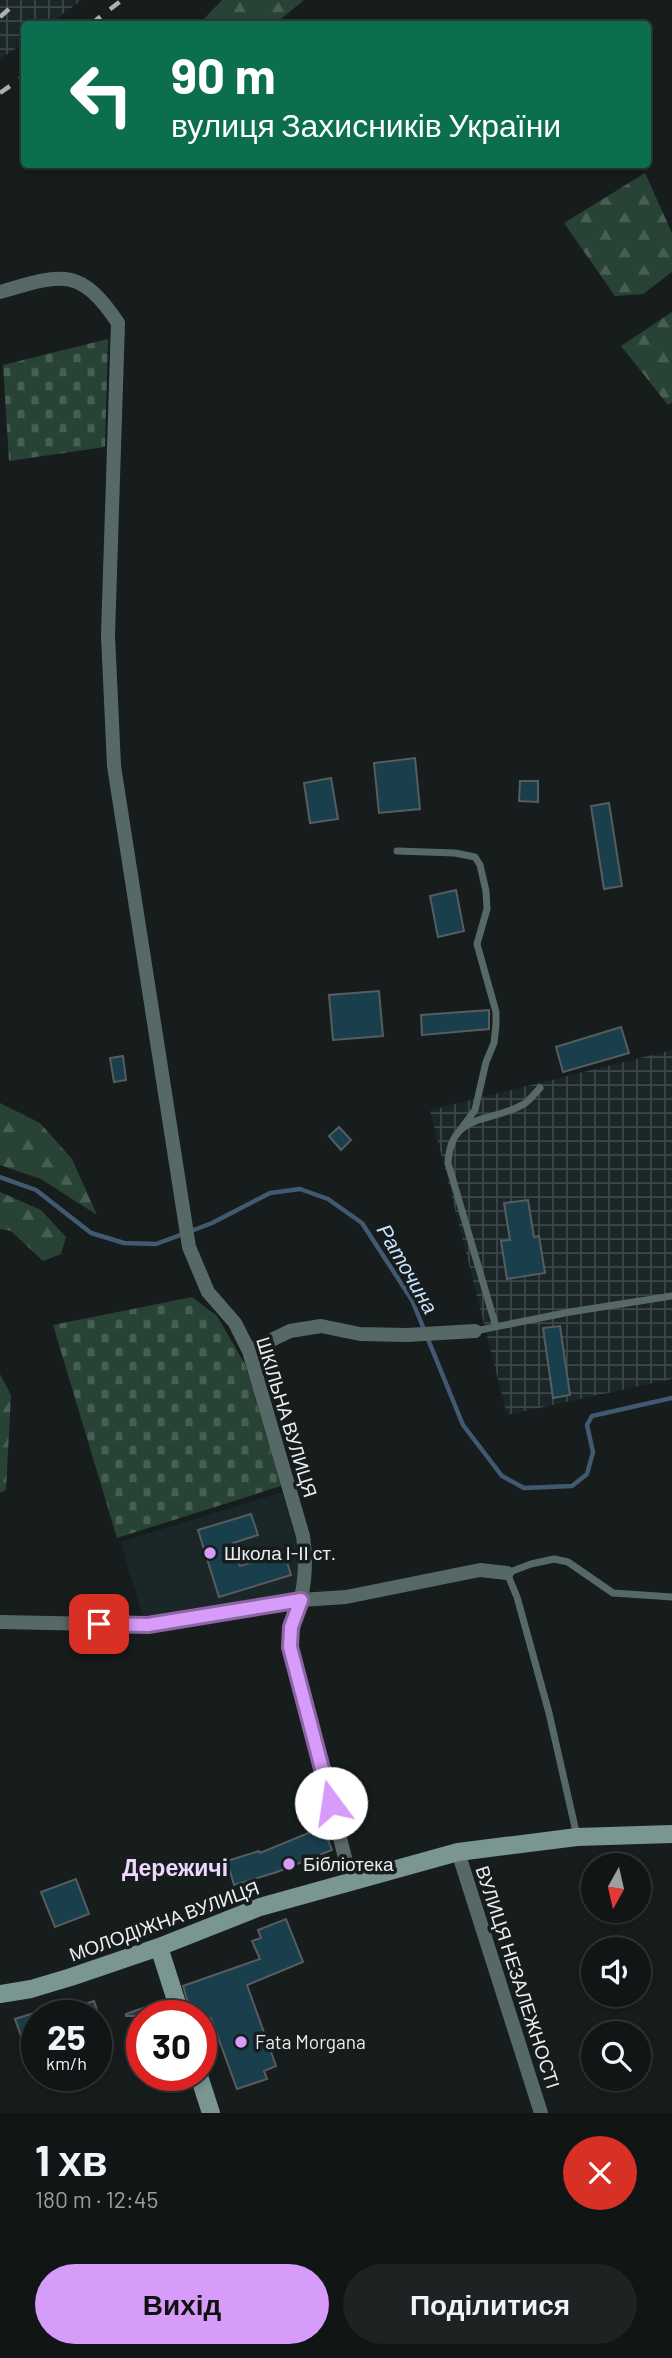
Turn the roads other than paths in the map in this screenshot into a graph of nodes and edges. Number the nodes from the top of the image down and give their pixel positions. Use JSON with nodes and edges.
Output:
{"nodes":[{"id":1,"x":0,"y":292,"type":"edge"},
{"id":2,"x":397,"y":852,"type":"dead end"},
{"id":3,"x":540,"y":1088,"type":"dead end"},
{"id":4,"x":463,"y":1126,"type":"junction"},
{"id":5,"x":672,"y":1296,"type":"edge"},
{"id":6,"x":496,"y":1327,"type":"junction"},
{"id":7,"x":475,"y":1331,"type":"joint"},
{"id":8,"x":249,"y":1351,"type":"junction"},
{"id":9,"x":507,"y":1573,"type":"junction"},
{"id":10,"x":672,"y":1597,"type":"edge"},
{"id":11,"x":301,"y":1600,"type":"junction"},
{"id":12,"x":0,"y":1622,"type":"edge"},
{"id":13,"x":672,"y":1834,"type":"edge"},
{"id":14,"x":577,"y":1837,"type":"junction"},
{"id":15,"x":458,"y":1852,"type":"junction"},
{"id":16,"x":351,"y":1881,"type":"junction"},
{"id":17,"x":159,"y":1947,"type":"junction"},
{"id":18,"x":0,"y":1994,"type":"edge"},
{"id":19,"x":176,"y":2000,"type":"edge"},
{"id":20,"x":204,"y":2091,"type":"edge"},
{"id":21,"x":211,"y":2113,"type":"edge"},
{"id":22,"x":541,"y":2113,"type":"edge"}],
"edges":[{"from":1,"to":8,"type":"street","name":"ШКІЛЬНА ВУЛИЦЯ"},
{"from":2,"to":4,"type":"lane"},
{"from":3,"to":4,"type":"lane"},
{"from":4,"to":6,"type":"lane"},
{"from":5,"to":6,"type":"lane"},
{"from":6,"to":7,"type":"lane"},
{"from":7,"to":8,"type":"street"},
{"from":8,"to":11,"type":"street","name":"ШКІЛЬНА ВУЛИЦЯ"},
{"from":9,"to":10,"type":"lane"},
{"from":9,"to":11,"type":"street"},
{"from":9,"to":14,"type":"lane"},
{"from":11,"to":12,"type":"street"},
{"from":11,"to":16,"type":"street","name":"ШКІЛЬНА ВУЛИЦЯ"},
{"from":13,"to":14,"type":"street","name":"МОЛОДІЖНА ВУЛИЦЯ"},
{"from":14,"to":15,"type":"street","name":"МОЛОДІЖНА ВУЛИЦЯ"},
{"from":15,"to":16,"type":"street","name":"МОЛОДІЖНА ВУЛИЦЯ"},
{"from":15,"to":22,"type":"street","name":"ВУЛИЦЯ НЕЗАЛЕЖНОСТІ"},
{"from":16,"to":17,"type":"street","name":"МОЛОДІЖНА ВУЛИЦЯ"},
{"from":17,"to":18,"type":"street","name":"МОЛОДІЖНА ВУЛИЦЯ"},
{"from":17,"to":19,"type":"street"},
{"from":20,"to":21,"type":"street"}]}
